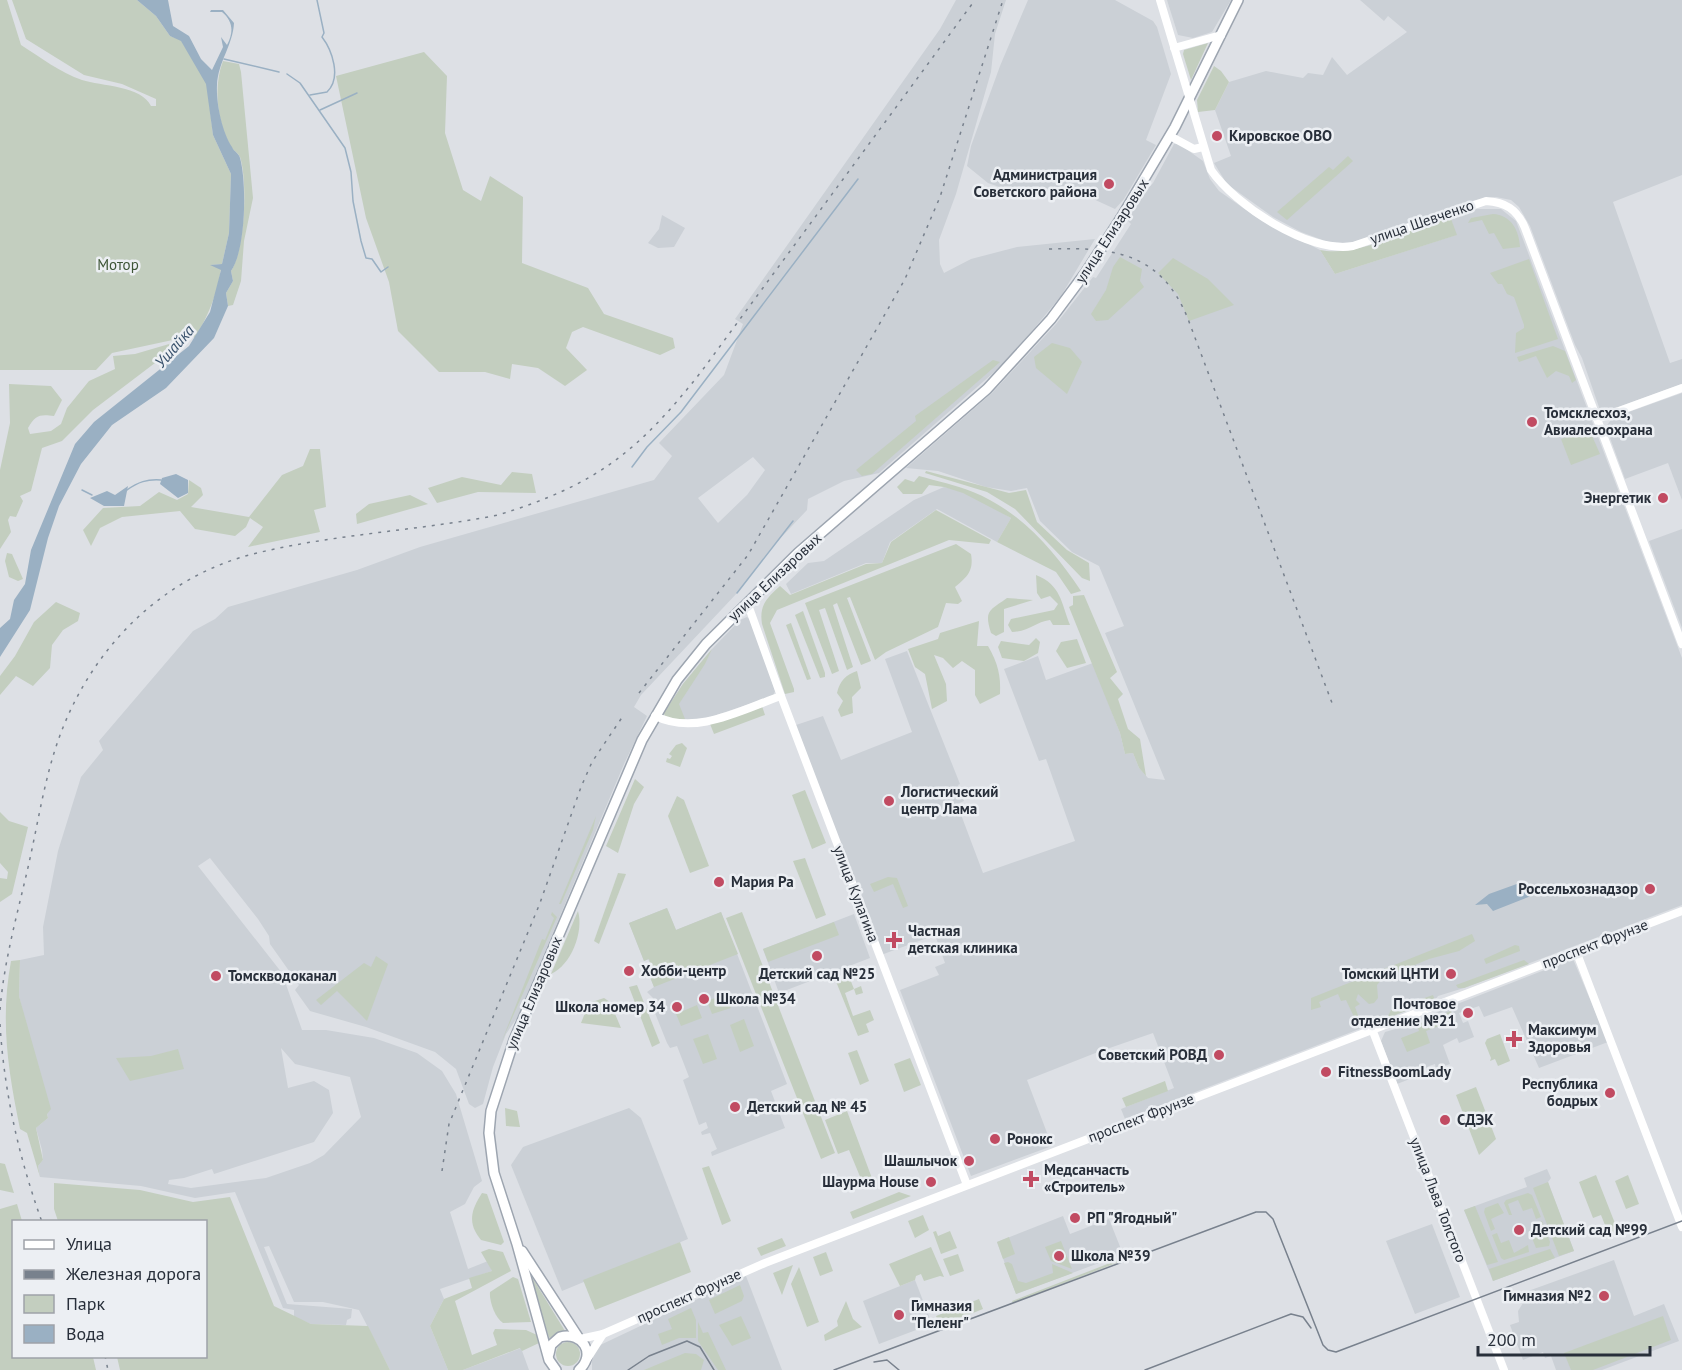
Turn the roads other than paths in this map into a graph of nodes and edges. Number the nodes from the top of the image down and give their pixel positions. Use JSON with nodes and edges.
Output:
{"nodes":[{"id":1,"x":1160,"y":0,"type":"edge"},
{"id":2,"x":1238,"y":0,"type":"edge"},
{"id":3,"x":1221,"y":35,"type":"junction"},
{"id":4,"x":1174,"y":48,"type":"junction"},
{"id":5,"x":1189,"y":101,"type":"junction"},
{"id":6,"x":1170,"y":136,"type":"junction"},
{"id":7,"x":1203,"y":147,"type":"junction"},
{"id":8,"x":1682,"y":388,"type":"edge"},
{"id":9,"x":1597,"y":419,"type":"junction"},
{"id":10,"x":747,"y":602,"type":"junction"},
{"id":11,"x":1682,"y":644,"type":"edge"},
{"id":12,"x":781,"y":696,"type":"junction"},
{"id":13,"x":655,"y":716,"type":"junction"},
{"id":14,"x":1682,"y":911,"type":"edge"},
{"id":15,"x":1576,"y":951,"type":"junction"},
{"id":16,"x":1372,"y":1029,"type":"junction"},
{"id":17,"x":967,"y":1185,"type":"junction"},
{"id":18,"x":1682,"y":1227,"type":"edge"},
{"id":19,"x":517,"y":1244,"type":"junction"},
{"id":20,"x":603,"y":1334,"type":"junction"},
{"id":21,"x":579,"y":1338,"type":"junction"},
{"id":22,"x":548,"y":1356,"type":"junction"},
{"id":23,"x":585,"y":1365,"type":"edge"},
{"id":24,"x":555,"y":1370,"type":"edge"},
{"id":25,"x":1504,"y":1370,"type":"edge"}],
"edges":[{"from":1,"to":4,"type":"street","name":"улица Шевченко"},
{"from":2,"to":3,"type":"main road","name":"улица Елизаровых"},
{"from":3,"to":4,"type":"street"},
{"from":3,"to":5,"type":"main road","name":"улица Елизаровых"},
{"from":4,"to":5,"type":"street","name":"улица Шевченко"},
{"from":5,"to":6,"type":"main road","name":"улица Елизаровых"},
{"from":5,"to":7,"type":"street","name":"улица Шевченко"},
{"from":6,"to":7,"type":"street"},
{"from":6,"to":10,"type":"main road","name":"улица Елизаровых","bridge":true},
{"from":7,"to":9,"type":"street","name":"улица Шевченко"},
{"from":8,"to":9,"type":"street"},
{"from":9,"to":11,"type":"street","name":"улица Шевченко"},
{"from":10,"to":12,"type":"street","name":"улица Кулагина"},
{"from":10,"to":13,"type":"main road","name":"улица Елизаровых"},
{"from":12,"to":13,"type":"street"},
{"from":12,"to":17,"type":"street","name":"улица Кулагина"},
{"from":13,"to":19,"type":"main road","name":"улица Елизаровых"},
{"from":14,"to":15,"type":"street","name":"проспект Фрунзе"},
{"from":15,"to":16,"type":"street","name":"проспект Фрунзе"},
{"from":15,"to":18,"type":"street"},
{"from":16,"to":17,"type":"street","name":"проспект Фрунзе"},
{"from":16,"to":25,"type":"street","name":"улица Льва Толстого"},
{"from":17,"to":20,"type":"street","name":"проспект Фрунзе"},
{"from":19,"to":21,"type":"main road","name":"улица Елизаровых"},
{"from":19,"to":22,"type":"main road","name":"улица Елизаровых"},
{"from":20,"to":21,"type":"street","name":"проспект Фрунзе"},
{"from":20,"to":23,"type":"street"},
{"from":21,"to":22,"type":"main road"},
{"from":21,"to":23,"type":"main road","name":"улица Елизаровых"},
{"from":22,"to":24,"type":"main road","name":"улица Елизаровых"}]}
